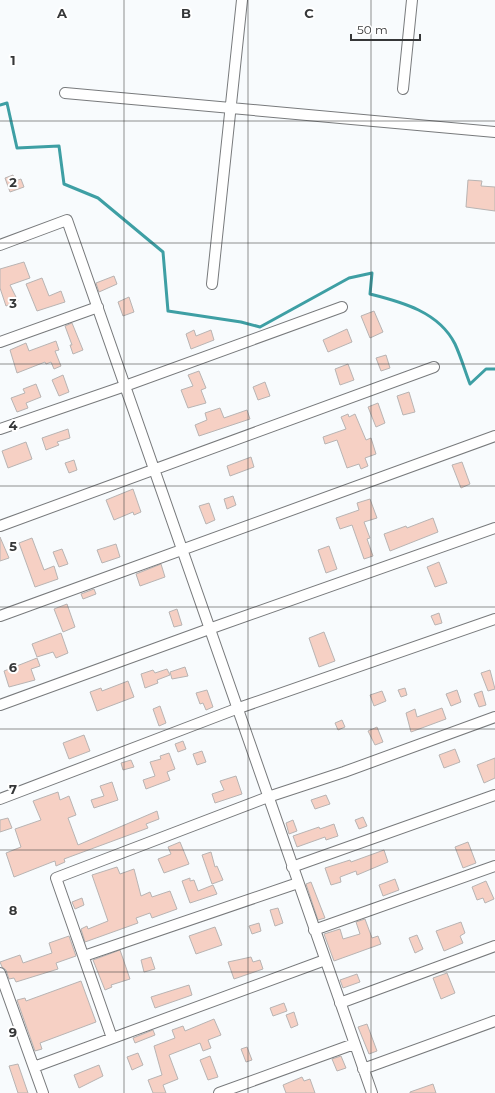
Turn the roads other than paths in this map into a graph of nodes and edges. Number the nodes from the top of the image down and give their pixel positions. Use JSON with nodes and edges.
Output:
{"nodes":[{"id":1,"x":242,"y":0,"type":"edge"},
{"id":2,"x":412,"y":0,"type":"edge"},
{"id":3,"x":403,"y":89,"type":"dead end"},
{"id":4,"x":65,"y":93,"type":"dead end"},
{"id":5,"x":231,"y":108,"type":"junction"},
{"id":6,"x":495,"y":132,"type":"edge"},
{"id":7,"x":0,"y":245,"type":"edge"},
{"id":8,"x":212,"y":284,"type":"dead end"},
{"id":9,"x":98,"y":307,"type":"junction"},
{"id":10,"x":342,"y":308,"type":"dead end"},
{"id":11,"x":0,"y":342,"type":"edge"},
{"id":12,"x":434,"y":367,"type":"dead end"},
{"id":13,"x":125,"y":386,"type":"junction"},
{"id":14,"x":0,"y":429,"type":"edge"},
{"id":15,"x":495,"y":436,"type":"edge"},
{"id":16,"x":154,"y":469,"type":"junction"},
{"id":17,"x":0,"y":526,"type":"edge"},
{"id":18,"x":495,"y":528,"type":"edge"},
{"id":19,"x":182,"y":551,"type":"junction"},
{"id":20,"x":0,"y":616,"type":"edge"},
{"id":21,"x":495,"y":619,"type":"edge"},
{"id":22,"x":208,"y":629,"type":"junction"},
{"id":23,"x":0,"y":705,"type":"edge"},
{"id":24,"x":236,"y":709,"type":"junction"},
{"id":25,"x":495,"y":717,"type":"edge"},
{"id":26,"x":495,"y":795,"type":"edge"},
{"id":27,"x":268,"y":797,"type":"junction"},
{"id":28,"x":0,"y":799,"type":"edge"},
{"id":29,"x":292,"y":866,"type":"junction"},
{"id":30,"x":495,"y":866,"type":"edge"},
{"id":31,"x":298,"y":883,"type":"junction"},
{"id":32,"x":314,"y":930,"type":"junction"},
{"id":33,"x":495,"y":946,"type":"edge"},
{"id":34,"x":84,"y":956,"type":"junction"},
{"id":35,"x":325,"y":960,"type":"junction"},
{"id":36,"x":0,"y":972,"type":"edge"},
{"id":37,"x":2,"y":984,"type":"edge"},
{"id":38,"x":340,"y":1002,"type":"junction"},
{"id":39,"x":495,"y":1021,"type":"edge"},
{"id":40,"x":112,"y":1038,"type":"junction"},
{"id":41,"x":354,"y":1044,"type":"junction"},
{"id":42,"x":34,"y":1067,"type":"junction"},
{"id":43,"x":363,"y":1069,"type":"junction"},
{"id":44,"x":43,"y":1093,"type":"edge"},
{"id":45,"x":220,"y":1093,"type":"edge"},
{"id":46,"x":372,"y":1093,"type":"edge"}],
"edges":[{"from":1,"to":5,"type":"street"},
{"from":2,"to":3,"type":"street"},
{"from":4,"to":5,"type":"street"},
{"from":5,"to":6,"type":"street"},
{"from":5,"to":8,"type":"street"},
{"from":7,"to":9,"type":"street"},
{"from":9,"to":11,"type":"street"},
{"from":9,"to":13,"type":"street"},
{"from":10,"to":13,"type":"street"},
{"from":12,"to":16,"type":"street"},
{"from":13,"to":14,"type":"street"},
{"from":13,"to":16,"type":"street"},
{"from":15,"to":19,"type":"street"},
{"from":16,"to":17,"type":"street"},
{"from":16,"to":19,"type":"street"},
{"from":18,"to":22,"type":"street"},
{"from":19,"to":20,"type":"street"},
{"from":19,"to":22,"type":"street"},
{"from":21,"to":24,"type":"street"},
{"from":22,"to":23,"type":"street"},
{"from":22,"to":24,"type":"street"},
{"from":24,"to":27,"type":"street"},
{"from":24,"to":28,"type":"street"},
{"from":25,"to":27,"type":"street"},
{"from":26,"to":29,"type":"street"},
{"from":27,"to":29,"type":"street"},
{"from":27,"to":34,"type":"street"},
{"from":29,"to":31,"type":"street"},
{"from":30,"to":32,"type":"street"},
{"from":31,"to":32,"type":"street"},
{"from":31,"to":34,"type":"street"},
{"from":32,"to":35,"type":"street"},
{"from":33,"to":38,"type":"street"},
{"from":34,"to":40,"type":"street"},
{"from":35,"to":38,"type":"street"},
{"from":35,"to":40,"type":"street"},
{"from":36,"to":37,"type":"street"},
{"from":37,"to":42,"type":"street"},
{"from":38,"to":41,"type":"street"},
{"from":39,"to":43,"type":"street"},
{"from":40,"to":42,"type":"street"},
{"from":41,"to":43,"type":"street"},
{"from":41,"to":45,"type":"street"},
{"from":42,"to":44,"type":"street"},
{"from":43,"to":46,"type":"street"}]}
